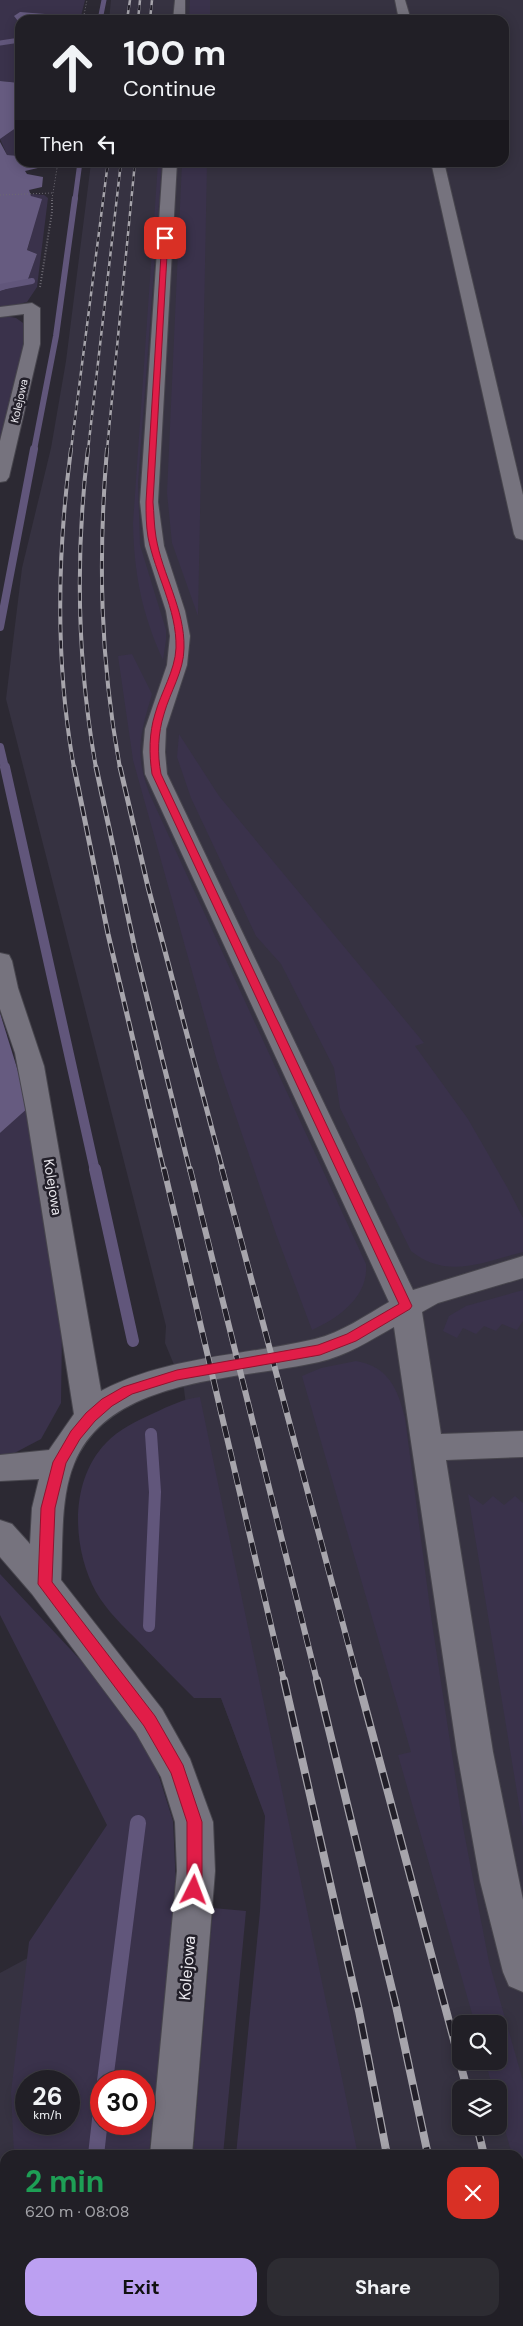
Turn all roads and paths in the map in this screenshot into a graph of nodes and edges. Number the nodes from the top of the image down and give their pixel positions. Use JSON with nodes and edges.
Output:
{"nodes":[{"id":1,"x":87,"y":0,"type":"edge"},
{"id":2,"x":180,"y":0,"type":"edge"},
{"id":3,"x":400,"y":0,"type":"edge"},
{"id":4,"x":84,"y":15,"type":"edge"},
{"id":5,"x":179,"y":15,"type":"edge"},
{"id":6,"x":403,"y":15,"type":"edge"},
{"id":7,"x":57,"y":167,"type":"edge"},
{"id":8,"x":170,"y":167,"type":"edge"},
{"id":9,"x":438,"y":167,"type":"edge"},
{"id":10,"x":52,"y":193,"type":"junction"},
{"id":11,"x":0,"y":195,"type":"edge"},
{"id":12,"x":0,"y":312,"type":"edge"},
{"id":13,"x":32,"y":316,"type":"junction"},
{"id":14,"x":0,"y":477,"type":"edge"},
{"id":15,"x":523,"y":534,"type":"edge"},
{"id":16,"x":0,"y":962,"type":"edge"},
{"id":17,"x":523,"y":1267,"type":"edge"},
{"id":18,"x":406,"y":1306,"type":"junction"},
{"id":19,"x":90,"y":1417,"type":"junction"},
{"id":20,"x":523,"y":1444,"type":"edge"},
{"id":21,"x":429,"y":1447,"type":"junction"},
{"id":22,"x":60,"y":1462,"type":"junction"},
{"id":23,"x":0,"y":1468,"type":"edge"},
{"id":24,"x":0,"y":1534,"type":"edge"},
{"id":25,"x":44,"y":1584,"type":"junction"},
{"id":26,"x":523,"y":1972,"type":"edge"},
{"id":27,"x":171,"y":2150,"type":"edge"}],
"edges":[{"from":1,"to":4,"type":"path"},
{"from":2,"to":5,"type":"street"},
{"from":3,"to":6,"type":"street"},
{"from":7,"to":10,"type":"path"},
{"from":8,"to":18,"type":"street"},
{"from":9,"to":15,"type":"street"},
{"from":10,"to":11,"type":"path"},
{"from":10,"to":13,"type":"path"},
{"from":12,"to":13,"type":"street"},
{"from":13,"to":14,"type":"street","name":"Kolejowa"},
{"from":16,"to":19,"type":"street","name":"Kolejowa"},
{"from":17,"to":18,"type":"street"},
{"from":18,"to":19,"type":"street"},
{"from":18,"to":21,"type":"street"},
{"from":19,"to":22,"type":"street"},
{"from":20,"to":21,"type":"street"},
{"from":21,"to":26,"type":"street"},
{"from":22,"to":23,"type":"street"},
{"from":22,"to":25,"type":"street"},
{"from":24,"to":25,"type":"street","name":"Kolejowa"},
{"from":25,"to":27,"type":"street","name":"Kolejowa"}]}
